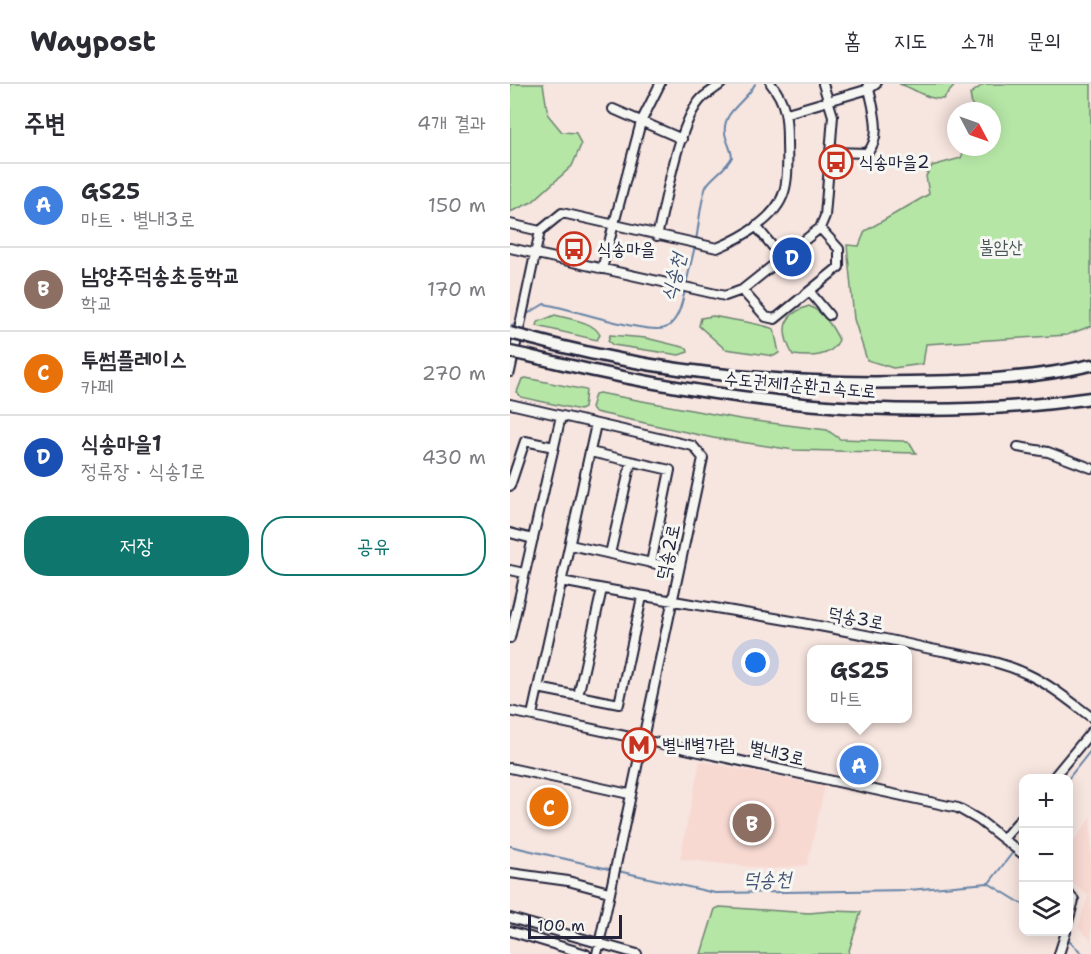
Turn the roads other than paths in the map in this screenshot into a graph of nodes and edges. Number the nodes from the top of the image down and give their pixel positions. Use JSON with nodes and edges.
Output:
{"nodes":[{"id":1,"x":660,"y":84,"type":"edge"},
{"id":2,"x":721,"y":84,"type":"edge"},
{"id":3,"x":771,"y":84,"type":"edge"},
{"id":4,"x":823,"y":84,"type":"edge"},
{"id":5,"x":871,"y":86,"type":"edge"},
{"id":6,"x":828,"y":100,"type":"junction"},
{"id":7,"x":613,"y":109,"type":"dead end"},
{"id":8,"x":787,"y":113,"type":"junction"},
{"id":9,"x":641,"y":122,"type":"junction"},
{"id":10,"x":682,"y":139,"type":"junction"},
{"id":11,"x":832,"y":152,"type":"junction"},
{"id":12,"x":510,"y":224,"type":"edge"},
{"id":13,"x":613,"y":225,"type":"junction"},
{"id":14,"x":756,"y":226,"type":"junction"},
{"id":15,"x":820,"y":228,"type":"junction"},
{"id":16,"x":540,"y":231,"type":"junction"},
{"id":17,"x":657,"y":236,"type":"junction"},
{"id":18,"x":510,"y":248,"type":"edge"},
{"id":19,"x":536,"y":254,"type":"junction"},
{"id":20,"x":782,"y":258,"type":"junction"},
{"id":21,"x":602,"y":269,"type":"junction"},
{"id":22,"x":742,"y":290,"type":"junction"},
{"id":23,"x":810,"y":292,"type":"junction"},
{"id":24,"x":829,"y":315,"type":"dead end"},
{"id":25,"x":514,"y":334,"type":"edge"},
{"id":26,"x":510,"y":352,"type":"edge"},
{"id":27,"x":1091,"y":365,"type":"edge"},
{"id":28,"x":510,"y":372,"type":"edge"},
{"id":29,"x":1091,"y":398,"type":"edge"},
{"id":30,"x":510,"y":404,"type":"edge"},
{"id":31,"x":561,"y":416,"type":"junction"},
{"id":32,"x":596,"y":424,"type":"junction"},
{"id":33,"x":554,"y":447,"type":"junction"},
{"id":34,"x":1018,"y":447,"type":"dead end"},
{"id":35,"x":590,"y":452,"type":"junction"},
{"id":36,"x":631,"y":462,"type":"junction"},
{"id":37,"x":1091,"y":468,"type":"edge"},
{"id":38,"x":510,"y":486,"type":"edge"},
{"id":39,"x":510,"y":533,"type":"edge"},
{"id":40,"x":533,"y":538,"type":"junction"},
{"id":41,"x":570,"y":545,"type":"junction"},
{"id":42,"x":610,"y":554,"type":"junction"},
{"id":43,"x":651,"y":563,"type":"junction"},
{"id":44,"x":679,"y":569,"type":"junction"},
{"id":45,"x":510,"y":570,"type":"edge"},
{"id":46,"x":524,"y":573,"type":"junction"},
{"id":47,"x":561,"y":581,"type":"junction"},
{"id":48,"x":602,"y":589,"type":"junction"},
{"id":49,"x":642,"y":597,"type":"junction"},
{"id":50,"x":672,"y":603,"type":"junction"},
{"id":51,"x":510,"y":638,"type":"edge"},
{"id":52,"x":912,"y":645,"type":"edge"},
{"id":53,"x":912,"y":645,"type":"edge"},
{"id":54,"x":538,"y":688,"type":"junction"},
{"id":55,"x":578,"y":696,"type":"junction"},
{"id":56,"x":510,"y":711,"type":"edge"},
{"id":57,"x":532,"y":715,"type":"junction"},
{"id":58,"x":1091,"y":717,"type":"edge"},
{"id":59,"x":1091,"y":732,"type":"edge"},
{"id":60,"x":642,"y":738,"type":"junction"},
{"id":61,"x":510,"y":768,"type":"edge"},
{"id":62,"x":1056,"y":774,"type":"edge"},
{"id":63,"x":630,"y":794,"type":"junction"},
{"id":64,"x":1019,"y":820,"type":"edge"},
{"id":65,"x":1004,"y":838,"type":"junction"},
{"id":66,"x":1019,"y":851,"type":"edge"},
{"id":67,"x":510,"y":873,"type":"edge"},
{"id":68,"x":609,"y":892,"type":"junction"},
{"id":69,"x":510,"y":918,"type":"edge"},
{"id":70,"x":510,"y":930,"type":"edge"},
{"id":71,"x":1065,"y":936,"type":"edge"},
{"id":72,"x":599,"y":942,"type":"junction"},
{"id":73,"x":586,"y":954,"type":"edge"},
{"id":74,"x":597,"y":954,"type":"edge"},
{"id":75,"x":637,"y":954,"type":"edge"},
{"id":76,"x":1059,"y":954,"type":"edge"}],
"edges":[{"from":1,"to":9,"type":"street"},
{"from":2,"to":10,"type":"street"},
{"from":3,"to":8,"type":"street"},
{"from":4,"to":6,"type":"street"},
{"from":5,"to":6,"type":"street"},
{"from":5,"to":11,"type":"street"},
{"from":6,"to":8,"type":"street"},
{"from":6,"to":11,"type":"street"},
{"from":7,"to":9,"type":"street"},
{"from":8,"to":14,"type":"street"},
{"from":9,"to":10,"type":"street"},
{"from":9,"to":13,"type":"street"},
{"from":10,"to":17,"type":"street"},
{"from":11,"to":15,"type":"street"},
{"from":12,"to":16,"type":"street"},
{"from":13,"to":16,"type":"street"},
{"from":13,"to":17,"type":"street"},
{"from":13,"to":21,"type":"street"},
{"from":14,"to":17,"type":"street"},
{"from":14,"to":20,"type":"street"},
{"from":15,"to":20,"type":"street"},
{"from":15,"to":23,"type":"street"},
{"from":16,"to":19,"type":"street"},
{"from":18,"to":19,"type":"street"},
{"from":19,"to":21,"type":"street"},
{"from":19,"to":25,"type":"street"},
{"from":20,"to":22,"type":"street"},
{"from":21,"to":22,"type":"street"},
{"from":22,"to":23,"type":"street"},
{"from":23,"to":24,"type":"street"},
{"from":25,"to":27,"type":"highway","name":"수도권제1순환고속도로","bridge":true},
{"from":25,"to":28,"type":"street"},
{"from":26,"to":29,"type":"highway","name":"수도권제1순환고속도로","bridge":true},
{"from":30,"to":31,"type":"street","name":"덕송2로"},
{"from":31,"to":32,"type":"street","name":"덕송2로"},
{"from":31,"to":33,"type":"street"},
{"from":32,"to":35,"type":"street"},
{"from":32,"to":44,"type":"street","name":"덕송2로"},
{"from":33,"to":38,"type":"street"},
{"from":33,"to":40,"type":"street"},
{"from":34,"to":37,"type":"street"},
{"from":35,"to":36,"type":"street"},
{"from":35,"to":41,"type":"street"},
{"from":36,"to":42,"type":"street"},
{"from":36,"to":43,"type":"street"},
{"from":39,"to":40,"type":"street"},
{"from":40,"to":46,"type":"street"},
{"from":41,"to":42,"type":"street"},
{"from":41,"to":47,"type":"street"},
{"from":42,"to":43,"type":"street"},
{"from":43,"to":44,"type":"street"},
{"from":44,"to":50,"type":"street","name":"덕송2로"},
{"from":45,"to":46,"type":"street"},
{"from":46,"to":51,"type":"street"},
{"from":47,"to":48,"type":"street","name":"덕송3로"},
{"from":47,"to":54,"type":"street"},
{"from":48,"to":49,"type":"street","name":"덕송3로"},
{"from":48,"to":55,"type":"street"},
{"from":49,"to":50,"type":"street","name":"덕송3로"},
{"from":49,"to":55,"type":"street"},
{"from":50,"to":52,"type":"street","name":"덕송3로"},
{"from":50,"to":60,"type":"street","name":"덕송2로"},
{"from":53,"to":58,"type":"street","name":"덕송3로"},
{"from":54,"to":55,"type":"street"},
{"from":54,"to":57,"type":"street"},
{"from":56,"to":57,"type":"street","name":"별내3로"},
{"from":57,"to":60,"type":"street","name":"별내3로"},
{"from":59,"to":62,"type":"street"},
{"from":60,"to":63,"type":"street","name":"덕송2로"},
{"from":60,"to":65,"type":"street","name":"별내3로"},
{"from":61,"to":63,"type":"street"},
{"from":63,"to":68,"type":"street","name":"덕송2로"},
{"from":64,"to":65,"type":"street"},
{"from":65,"to":66,"type":"street","name":"별내3로"},
{"from":67,"to":68,"type":"street"},
{"from":68,"to":72,"type":"street"},
{"from":69,"to":72,"type":"street"},
{"from":70,"to":73,"type":"street"},
{"from":71,"to":76,"type":"street"},
{"from":72,"to":74,"type":"street"},
{"from":72,"to":75,"type":"street"}]}
